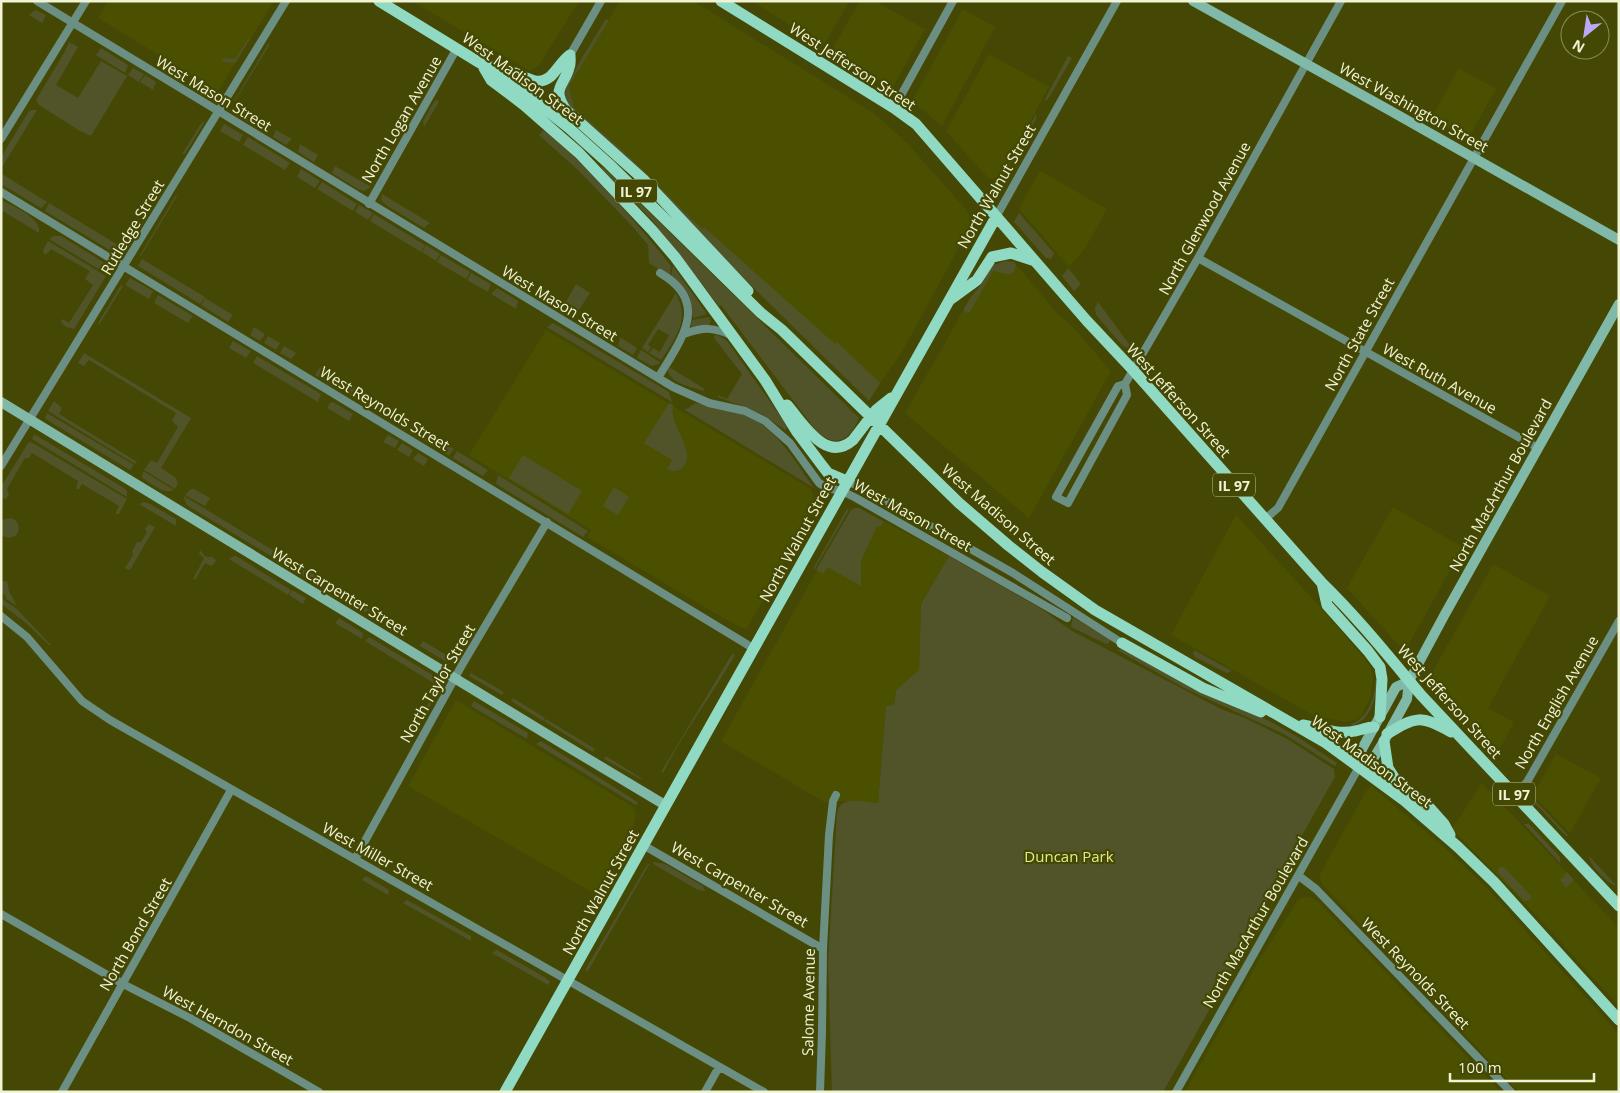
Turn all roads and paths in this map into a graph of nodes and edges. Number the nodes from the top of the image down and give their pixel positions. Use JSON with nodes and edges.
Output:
{"nodes":[{"id":1,"x":37,"y":1,"type":"edge"},
{"id":2,"x":86,"y":1,"type":"edge"},
{"id":3,"x":286,"y":1,"type":"edge"},
{"id":4,"x":379,"y":1,"type":"edge"},
{"id":5,"x":601,"y":1,"type":"edge"},
{"id":6,"x":721,"y":1,"type":"edge"},
{"id":7,"x":953,"y":1,"type":"edge"},
{"id":8,"x":1118,"y":1,"type":"edge"},
{"id":9,"x":1193,"y":1,"type":"edge"},
{"id":10,"x":1341,"y":1,"type":"edge"},
{"id":11,"x":1562,"y":1,"type":"edge"},
{"id":12,"x":72,"y":23,"type":"junction"},
{"id":13,"x":457,"y":48,"type":"junction"},
{"id":14,"x":570,"y":55,"type":"junction"},
{"id":15,"x":480,"y":63,"type":"junction"},
{"id":16,"x":1307,"y":64,"type":"junction"},
{"id":17,"x":894,"y":108,"type":"junction"},
{"id":18,"x":218,"y":111,"type":"junction"},
{"id":19,"x":1,"y":139,"type":"edge"},
{"id":20,"x":1474,"y":158,"type":"junction"},
{"id":21,"x":1,"y":192,"type":"edge"},
{"id":22,"x":369,"y":204,"type":"junction"},
{"id":23,"x":996,"y":217,"type":"junction"},
{"id":24,"x":1619,"y":240,"type":"edge"},
{"id":25,"x":1198,"y":258,"type":"junction"},
{"id":26,"x":1036,"y":262,"type":"junction"},
{"id":27,"x":124,"y":266,"type":"junction"},
{"id":28,"x":660,"y":273,"type":"dead end"},
{"id":29,"x":948,"y":300,"type":"junction"},
{"id":30,"x":1619,"y":304,"type":"edge"},
{"id":31,"x":782,"y":330,"type":"junction"},
{"id":32,"x":684,"y":334,"type":"junction"},
{"id":33,"x":731,"y":335,"type":"junction"},
{"id":34,"x":1365,"y":351,"type":"junction"},
{"id":35,"x":1133,"y":370,"type":"junction"},
{"id":36,"x":658,"y":378,"type":"junction"},
{"id":37,"x":766,"y":380,"type":"junction"},
{"id":38,"x":1125,"y":384,"type":"junction"},
{"id":39,"x":896,"y":394,"type":"junction"},
{"id":40,"x":1,"y":402,"type":"edge"},
{"id":41,"x":30,"y":420,"type":"junction"},
{"id":42,"x":1538,"y":448,"type":"junction"},
{"id":43,"x":1,"y":466,"type":"edge"},
{"id":44,"x":845,"y":486,"type":"junction"},
{"id":45,"x":1264,"y":519,"type":"junction"},
{"id":46,"x":547,"y":522,"type":"junction"},
{"id":47,"x":1322,"y":583,"type":"junction"},
{"id":48,"x":1,"y":616,"type":"edge"},
{"id":49,"x":1066,"y":618,"type":"dead end"},
{"id":50,"x":1619,"y":620,"type":"edge"},
{"id":51,"x":1122,"y":643,"type":"joint"},
{"id":52,"x":753,"y":648,"type":"junction"},
{"id":53,"x":455,"y":679,"type":"junction"},
{"id":54,"x":1409,"y":681,"type":"junction"},
{"id":55,"x":1377,"y":722,"type":"junction"},
{"id":56,"x":1294,"y":724,"type":"junction"},
{"id":57,"x":1458,"y":735,"type":"junction"},
{"id":58,"x":1385,"y":738,"type":"junction"},
{"id":59,"x":1360,"y":767,"type":"junction"},
{"id":60,"x":231,"y":790,"type":"junction"},
{"id":61,"x":836,"y":794,"type":"dead end"},
{"id":62,"x":1515,"y":795,"type":"junction"},
{"id":63,"x":665,"y":805,"type":"junction"},
{"id":64,"x":643,"y":845,"type":"junction"},
{"id":65,"x":1458,"y":847,"type":"junction"},
{"id":66,"x":355,"y":859,"type":"junction"},
{"id":67,"x":1299,"y":876,"type":"junction"},
{"id":68,"x":1617,"y":902,"type":"edge"},
{"id":69,"x":1,"y":914,"type":"edge"},
{"id":70,"x":823,"y":949,"type":"junction"},
{"id":71,"x":568,"y":980,"type":"junction"},
{"id":72,"x":123,"y":984,"type":"junction"},
{"id":73,"x":1619,"y":1020,"type":"edge"},
{"id":74,"x":719,"y":1067,"type":"junction"},
{"id":75,"x":62,"y":1092,"type":"edge"},
{"id":76,"x":319,"y":1092,"type":"edge"},
{"id":77,"x":505,"y":1092,"type":"edge"},
{"id":78,"x":705,"y":1092,"type":"edge"},
{"id":79,"x":764,"y":1092,"type":"edge"},
{"id":80,"x":820,"y":1092,"type":"edge"},
{"id":81,"x":1176,"y":1092,"type":"edge"},
{"id":82,"x":1511,"y":1092,"type":"edge"}],
"edges":[{"from":1,"to":12,"type":"street","name":"West Mason Street"},
{"from":2,"to":12,"type":"street"},
{"from":3,"to":18,"type":"street","name":"Rutledge Street"},
{"from":4,"to":13,"type":"main road","name":"West Madison Street","number":"IL 97"},
{"from":5,"to":14,"type":"street"},
{"from":6,"to":17,"type":"main road","name":"West Jefferson Street","number":"IL 97"},
{"from":7,"to":17,"type":"street"},
{"from":8,"to":23,"type":"street","name":"North Walnut Street"},
{"from":9,"to":16,"type":"street","name":"West Washington Street"},
{"from":10,"to":16,"type":"street","name":"North Glenwood Avenue"},
{"from":11,"to":20,"type":"street","name":"North State Street"},
{"from":12,"to":18,"type":"street","name":"West Mason Street"},
{"from":12,"to":19,"type":"street"},
{"from":13,"to":15,"type":"main road","name":"West Madison Street","number":"IL 97"},
{"from":13,"to":22,"type":"street","name":"North Logan Avenue"},
{"from":14,"to":15,"type":"main road"},
{"from":14,"to":31,"type":"main road"},
{"from":15,"to":31,"type":"main road","name":"West Madison Street","number":"IL 97"},
{"from":15,"to":33,"type":"main road"},
{"from":16,"to":20,"type":"street","name":"West Washington Street"},
{"from":16,"to":25,"type":"street","name":"North Glenwood Avenue"},
{"from":17,"to":23,"type":"main road","name":"West Jefferson Street","number":"IL 97"},
{"from":18,"to":22,"type":"street","name":"West Mason Street"},
{"from":18,"to":27,"type":"street","name":"Rutledge Street"},
{"from":20,"to":24,"type":"street","name":"West Washington Street"},
{"from":20,"to":34,"type":"street","name":"North State Street"},
{"from":21,"to":27,"type":"street","name":"West Reynolds Street"},
{"from":22,"to":36,"type":"street","name":"West Mason Street"},
{"from":23,"to":26,"type":"main road","name":"West Jefferson Street","number":"IL 97"},
{"from":23,"to":29,"type":"main road","name":"North Walnut Street"},
{"from":25,"to":34,"type":"street","name":"West Ruth Avenue"},
{"from":25,"to":35,"type":"street","name":"North Glenwood Avenue"},
{"from":26,"to":29,"type":"main road"},
{"from":26,"to":35,"type":"main road","name":"West Jefferson Street","number":"IL 97"},
{"from":27,"to":41,"type":"street","name":"Rutledge Street"},
{"from":27,"to":46,"type":"street","name":"West Reynolds Street"},
{"from":28,"to":32,"type":"street"},
{"from":29,"to":39,"type":"main road","name":"North Walnut Street"},
{"from":30,"to":42,"type":"street","name":"North MacArthur Boulevard"},
{"from":31,"to":56,"type":"main road","name":"West Madison Street","number":"IL 97"},
{"from":32,"to":33,"type":"street"},
{"from":32,"to":36,"type":"street"},
{"from":33,"to":37,"type":"main road"},
{"from":34,"to":42,"type":"street","name":"West Ruth Avenue"},
{"from":34,"to":45,"type":"street","name":"North State Street"},
{"from":35,"to":38,"type":"street","name":"North Glenwood Avenue"},
{"from":35,"to":45,"type":"main road","name":"West Jefferson Street","number":"IL 97"},
{"from":36,"to":44,"type":"street","name":"West Mason Street"},
{"from":37,"to":39,"type":"main road"},
{"from":37,"to":44,"type":"main road"},
{"from":38,"to":38,"type":"street","name":"North Glenwood Avenue"},
{"from":39,"to":44,"type":"main road","name":"North Walnut Street"},
{"from":40,"to":41,"type":"street","name":"West Carpenter Street"},
{"from":41,"to":43,"type":"street","name":"Rutledge Street"},
{"from":41,"to":53,"type":"street","name":"West Carpenter Street"},
{"from":42,"to":54,"type":"street","name":"North MacArthur Boulevard"},
{"from":44,"to":49,"type":"street","name":"West Mason Street"},
{"from":44,"to":51,"type":"street","name":"West Mason Street"},
{"from":44,"to":52,"type":"main road","name":"North Walnut Street"},
{"from":45,"to":47,"type":"main road","name":"West Jefferson Street","number":"IL 97"},
{"from":46,"to":52,"type":"street","name":"West Reynolds Street"},
{"from":46,"to":53,"type":"street","name":"North Taylor Street"},
{"from":47,"to":54,"type":"main road","name":"West Jefferson Street","number":"IL 97"},
{"from":47,"to":55,"type":"main road"},
{"from":48,"to":60,"type":"street","name":"West Miller Street"},
{"from":50,"to":62,"type":"street","name":"North English Avenue"},
{"from":51,"to":56,"type":"main road"},
{"from":52,"to":63,"type":"main road","name":"North Walnut Street"},
{"from":53,"to":63,"type":"street","name":"West Carpenter Street"},
{"from":53,"to":66,"type":"street","name":"North Taylor Street"},
{"from":54,"to":55,"type":"street","name":"North MacArthur Boulevard"},
{"from":54,"to":57,"type":"main road","name":"West Jefferson Street","number":"IL 97"},
{"from":54,"to":58,"type":"street","name":"North MacArthur Boulevard"},
{"from":55,"to":56,"type":"main road"},
{"from":55,"to":59,"type":"street","name":"North MacArthur Boulevard"},
{"from":56,"to":59,"type":"main road","name":"West Madison Street","number":"IL 97"},
{"from":57,"to":58,"type":"main road"},
{"from":57,"to":62,"type":"main road","name":"West Jefferson Street","number":"IL 97"},
{"from":58,"to":59,"type":"street","name":"North MacArthur Boulevard"},
{"from":58,"to":65,"type":"main road"},
{"from":59,"to":65,"type":"main road","name":"West Madison Street","number":"IL 97"},
{"from":59,"to":67,"type":"street","name":"North MacArthur Boulevard"},
{"from":60,"to":66,"type":"street","name":"West Miller Street"},
{"from":60,"to":72,"type":"street","name":"North Bond Street"},
{"from":61,"to":70,"type":"street","name":"Salome Avenue"},
{"from":62,"to":68,"type":"main road","name":"West Jefferson Street","number":"IL 97"},
{"from":63,"to":64,"type":"main road","name":"North Walnut Street"},
{"from":64,"to":70,"type":"street","name":"West Carpenter Street"},
{"from":64,"to":71,"type":"main road","name":"North Walnut Street"},
{"from":65,"to":73,"type":"main road","name":"West Madison Street","number":"IL 97"},
{"from":66,"to":71,"type":"street","name":"West Miller Street"},
{"from":67,"to":81,"type":"street","name":"North MacArthur Boulevard"},
{"from":67,"to":82,"type":"street","name":"West Reynolds Street"},
{"from":69,"to":72,"type":"street","name":"West Herndon Street"},
{"from":70,"to":80,"type":"street","name":"Salome Avenue"},
{"from":71,"to":74,"type":"street","name":"West Miller Street"},
{"from":71,"to":77,"type":"main road","name":"North Walnut Street"},
{"from":72,"to":75,"type":"street","name":"North Bond Street"},
{"from":72,"to":76,"type":"street","name":"West Herndon Street"},
{"from":74,"to":78,"type":"street"},
{"from":74,"to":79,"type":"street","name":"West Miller Street"}]}
